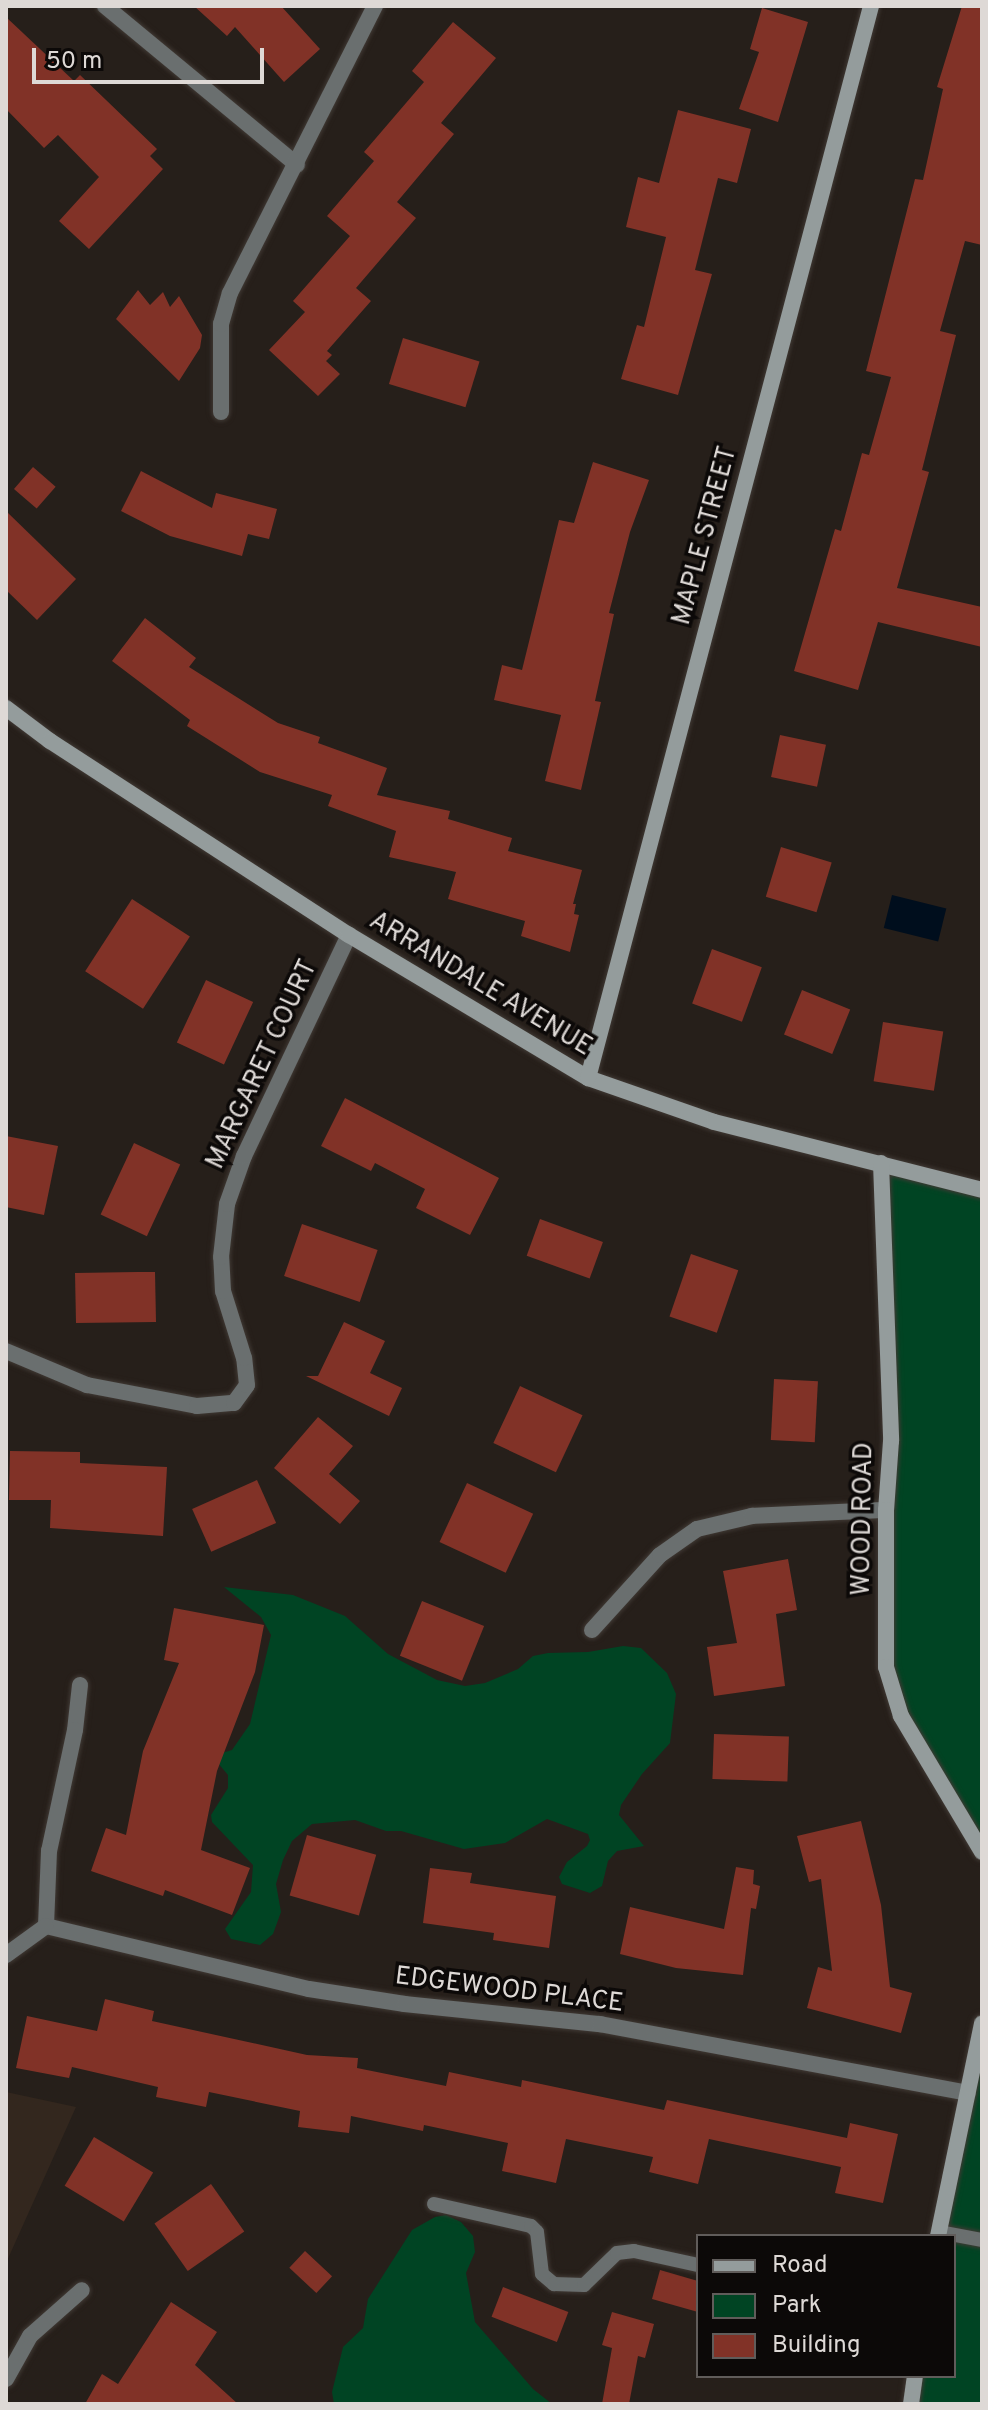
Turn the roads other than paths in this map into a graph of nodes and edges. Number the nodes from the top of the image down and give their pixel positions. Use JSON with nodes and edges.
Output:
{"nodes":[{"id":1,"x":375,"y":6,"type":"edge"},
{"id":2,"x":871,"y":6,"type":"edge"},
{"id":3,"x":114,"y":9,"type":"edge"},
{"id":4,"x":297,"y":165,"type":"junction"},
{"id":5,"x":221,"y":412,"type":"dead end"},
{"id":6,"x":6,"y":708,"type":"edge"},
{"id":7,"x":349,"y":935,"type":"junction"},
{"id":8,"x":588,"y":1078,"type":"junction"},
{"id":9,"x":881,"y":1163,"type":"junction"},
{"id":10,"x":982,"y":1190,"type":"edge"},
{"id":11,"x":6,"y":1351,"type":"edge"},
{"id":12,"x":886,"y":1510,"type":"junction"},
{"id":13,"x":592,"y":1630,"type":"dead end"},
{"id":14,"x":80,"y":1685,"type":"dead end"},
{"id":15,"x":982,"y":1852,"type":"edge"},
{"id":16,"x":46,"y":1926,"type":"junction"},
{"id":17,"x":6,"y":1955,"type":"edge"},
{"id":18,"x":982,"y":2024,"type":"edge"},
{"id":19,"x":968,"y":2093,"type":"junction"},
{"id":20,"x":434,"y":2204,"type":"dead end"},
{"id":21,"x":939,"y":2234,"type":"edge"},
{"id":22,"x":956,"y":2236,"type":"edge"},
{"id":23,"x":982,"y":2240,"type":"edge"},
{"id":24,"x":696,"y":2265,"type":"edge"},
{"id":25,"x":82,"y":2290,"type":"dead end"},
{"id":26,"x":915,"y":2378,"type":"edge"},
{"id":27,"x":6,"y":2379,"type":"edge"},
{"id":28,"x":911,"y":2404,"type":"edge"}],
"edges":[{"from":1,"to":4,"type":"street"},
{"from":2,"to":8,"type":"street","name":"MAPLE STREET"},
{"from":3,"to":4,"type":"street"},
{"from":4,"to":5,"type":"street"},
{"from":6,"to":7,"type":"street","name":"ARRANDALE AVENUE"},
{"from":7,"to":8,"type":"street","name":"ARRANDALE AVENUE"},
{"from":7,"to":11,"type":"street","name":"MARGARET COURT"},
{"from":8,"to":9,"type":"street","name":"ARRANDALE AVENUE"},
{"from":9,"to":10,"type":"street","name":"ARRANDALE AVENUE"},
{"from":9,"to":12,"type":"street","name":"WOOD ROAD"},
{"from":12,"to":13,"type":"street"},
{"from":12,"to":15,"type":"street","name":"WOOD ROAD"},
{"from":14,"to":16,"type":"street"},
{"from":16,"to":17,"type":"street"},
{"from":16,"to":19,"type":"street","name":"EDGEWOOD PLACE"},
{"from":18,"to":19,"type":"street"},
{"from":19,"to":21,"type":"street"},
{"from":20,"to":24,"type":"lane"},
{"from":22,"to":23,"type":"lane"},
{"from":25,"to":27,"type":"street"},
{"from":26,"to":28,"type":"street"}]}
